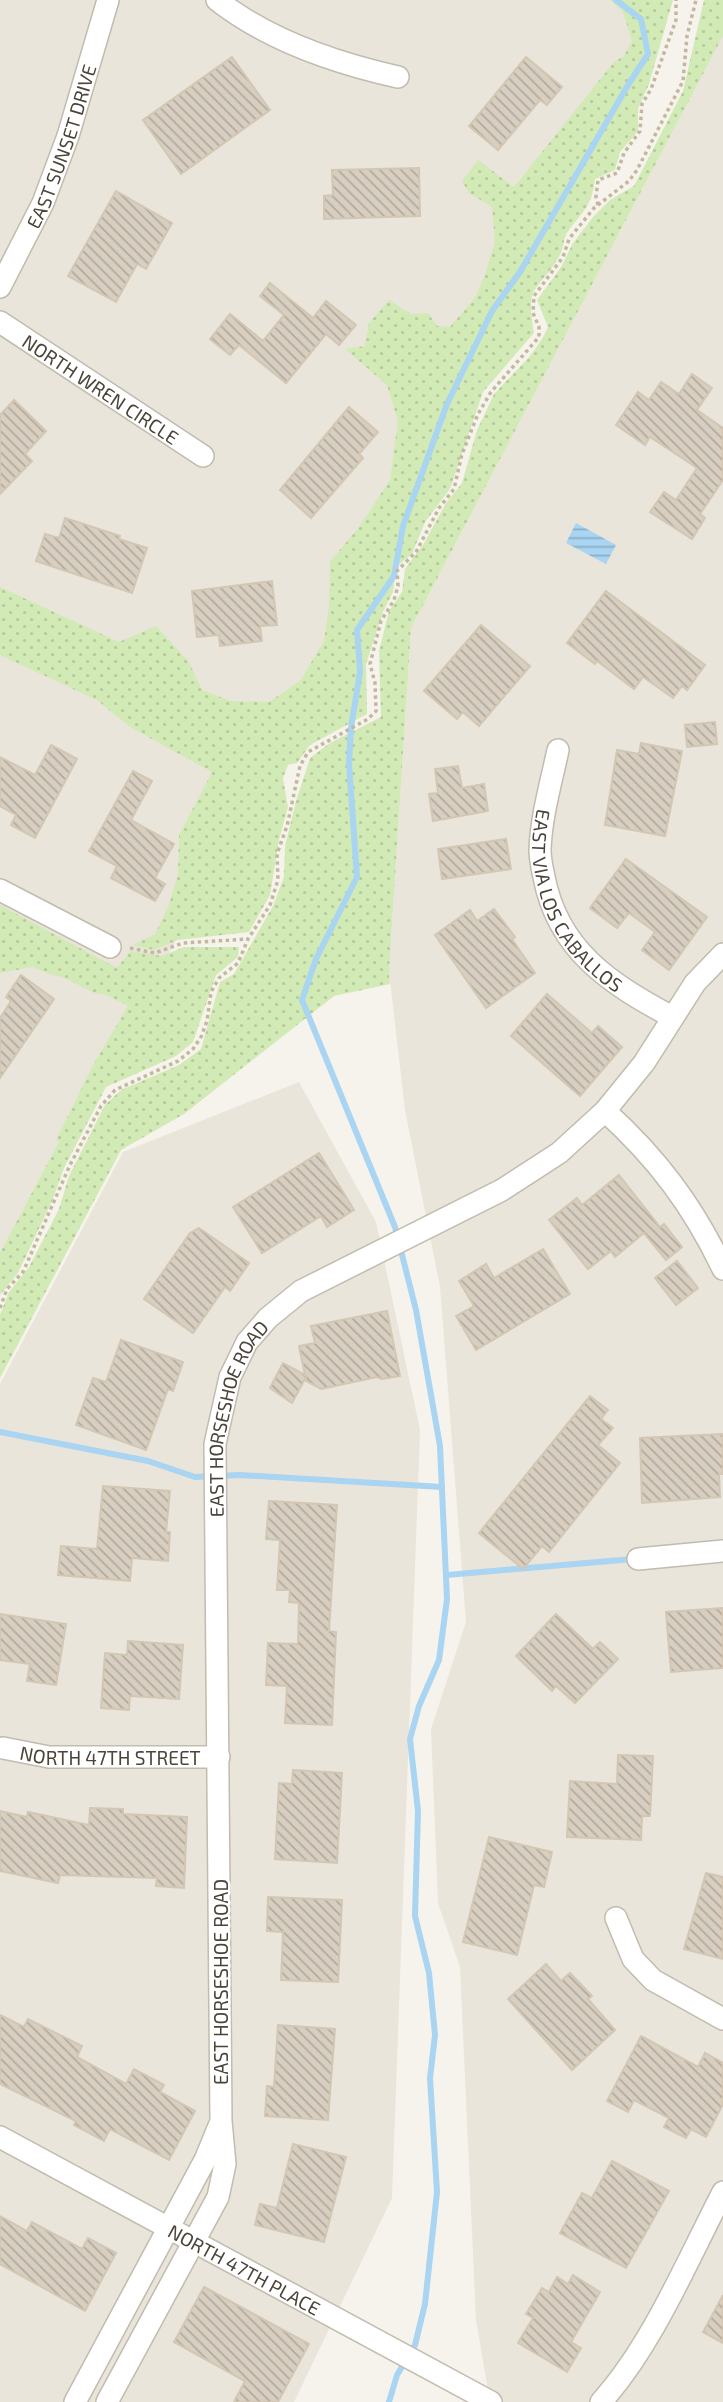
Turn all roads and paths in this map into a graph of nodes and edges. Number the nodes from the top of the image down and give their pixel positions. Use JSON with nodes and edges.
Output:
{"nodes":[{"id":1,"x":108,"y":0,"type":"edge"},
{"id":2,"x":216,"y":0,"type":"edge"},
{"id":3,"x":676,"y":0,"type":"edge"},
{"id":4,"x":696,"y":0,"type":"edge"},
{"id":5,"x":398,"y":77,"type":"dead end"},
{"id":6,"x":598,"y":205,"type":"junction"},
{"id":7,"x":0,"y":287,"type":"edge"},
{"id":8,"x":0,"y":322,"type":"edge"},
{"id":9,"x":203,"y":456,"type":"dead end"},
{"id":10,"x":558,"y":750,"type":"dead end"},
{"id":11,"x":0,"y":890,"type":"edge"},
{"id":12,"x":248,"y":939,"type":"junction"},
{"id":13,"x":110,"y":947,"type":"joint"},
{"id":14,"x":723,"y":954,"type":"edge"},
{"id":15,"x":672,"y":1017,"type":"junction"},
{"id":16,"x":605,"y":1111,"type":"junction"},
{"id":17,"x":723,"y":1269,"type":"edge"},
{"id":18,"x":0,"y":1308,"type":"edge"},
{"id":19,"x":723,"y":1550,"type":"edge"},
{"id":20,"x":638,"y":1559,"type":"dead end"},
{"id":21,"x":3,"y":1748,"type":"dead end"},
{"id":22,"x":219,"y":1757,"type":"junction"},
{"id":23,"x":615,"y":1918,"type":"dead end"},
{"id":24,"x":723,"y":2019,"type":"edge"},
{"id":25,"x":221,"y":2121,"type":"junction"},
{"id":26,"x":0,"y":2137,"type":"edge"},
{"id":27,"x":723,"y":2192,"type":"edge"},
{"id":28,"x":168,"y":2226,"type":"junction"},
{"id":29,"x":195,"y":2241,"type":"junction"},
{"id":30,"x":108,"y":2341,"type":"junction"},
{"id":31,"x":133,"y":2354,"type":"junction"},
{"id":32,"x":75,"y":2402,"type":"edge"},
{"id":33,"x":107,"y":2402,"type":"edge"},
{"id":34,"x":491,"y":2402,"type":"edge"},
{"id":35,"x":601,"y":2402,"type":"edge"}],
"edges":[{"from":1,"to":7,"type":"street","name":"EAST SUNSET DRIVE"},
{"from":2,"to":5,"type":"street"},
{"from":3,"to":6,"type":"path"},
{"from":4,"to":6,"type":"path"},
{"from":6,"to":12,"type":"path"},
{"from":8,"to":9,"type":"street","name":"NORTH WREN CIRCLE"},
{"from":10,"to":15,"type":"street","name":"EAST VIA LOS CABALLOS"},
{"from":11,"to":13,"type":"street"},
{"from":12,"to":13,"type":"path"},
{"from":12,"to":18,"type":"path"},
{"from":14,"to":15,"type":"street","name":"EAST HORSESHOE ROAD"},
{"from":15,"to":16,"type":"street","name":"EAST HORSESHOE ROAD"},
{"from":16,"to":17,"type":"street"},
{"from":16,"to":22,"type":"street","name":"EAST HORSESHOE ROAD"},
{"from":19,"to":20,"type":"street"},
{"from":21,"to":22,"type":"street","name":"NORTH 47TH STREET"},
{"from":22,"to":25,"type":"street","name":"EAST HORSESHOE ROAD"},
{"from":23,"to":24,"type":"street"},
{"from":25,"to":28,"type":"street","name":"EAST HORSESHOE ROAD"},
{"from":25,"to":29,"type":"street","name":"EAST HORSESHOE ROAD"},
{"from":26,"to":28,"type":"street","name":"NORTH 47TH PLACE"},
{"from":27,"to":35,"type":"street"},
{"from":28,"to":29,"type":"street","name":"NORTH 47TH PLACE"},
{"from":28,"to":30,"type":"street","name":"EAST HORSESHOE ROAD"},
{"from":29,"to":31,"type":"street","name":"EAST HORSESHOE ROAD"},
{"from":29,"to":34,"type":"street","name":"NORTH 47TH PLACE"},
{"from":30,"to":31,"type":"street"},
{"from":30,"to":32,"type":"street","name":"EAST HORSESHOE ROAD"},
{"from":31,"to":33,"type":"street","name":"EAST HORSESHOE ROAD"}]}
